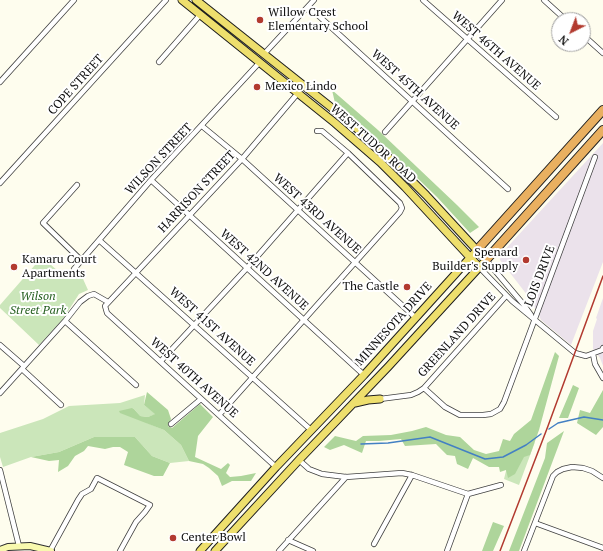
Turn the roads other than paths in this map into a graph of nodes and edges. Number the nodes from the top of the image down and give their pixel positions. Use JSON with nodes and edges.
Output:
{"nodes":[{"id":1,"x":74,"y":0,"type":"edge"},
{"id":2,"x":166,"y":0,"type":"edge"},
{"id":3,"x":182,"y":0,"type":"edge"},
{"id":4,"x":196,"y":0,"type":"edge"},
{"id":5,"x":314,"y":0,"type":"edge"},
{"id":6,"x":423,"y":0,"type":"edge"},
{"id":7,"x":502,"y":0,"type":"edge"},
{"id":8,"x":544,"y":0,"type":"edge"},
{"id":9,"x":309,"y":7,"type":"junction"},
{"id":10,"x":557,"y":12,"type":"edge"},
{"id":11,"x":200,"y":15,"type":"junction"},
{"id":12,"x":221,"y":32,"type":"junction"},
{"id":13,"x":468,"y":39,"type":"junction"},
{"id":14,"x":591,"y":42,"type":"edge"},
{"id":15,"x":603,"y":53,"type":"edge"},
{"id":16,"x":264,"y":54,"type":"junction"},
{"id":17,"x":159,"y":62,"type":"dead end"},
{"id":18,"x":259,"y":63,"type":"junction"},
{"id":19,"x":0,"y":82,"type":"edge"},
{"id":20,"x":302,"y":85,"type":"junction"},
{"id":21,"x":298,"y":93,"type":"junction"},
{"id":22,"x":413,"y":101,"type":"junction"},
{"id":23,"x":603,"y":110,"type":"edge"},
{"id":24,"x":556,"y":117,"type":"dead end"},
{"id":25,"x":202,"y":126,"type":"junction"},
{"id":26,"x":603,"y":130,"type":"edge"},
{"id":27,"x":318,"y":131,"type":"dead end"},
{"id":28,"x":385,"y":132,"type":"dead end"},
{"id":29,"x":348,"y":154,"type":"junction"},
{"id":30,"x":595,"y":157,"type":"dead end"},
{"id":31,"x":242,"y":159,"type":"junction"},
{"id":32,"x":151,"y":180,"type":"junction"},
{"id":33,"x":0,"y":183,"type":"edge"},
{"id":34,"x":77,"y":185,"type":"dead end"},
{"id":35,"x":508,"y":189,"type":"dead end"},
{"id":36,"x":298,"y":210,"type":"junction"},
{"id":37,"x":189,"y":215,"type":"junction"},
{"id":38,"x":99,"y":240,"type":"junction"},
{"id":39,"x":477,"y":250,"type":"junction"},
{"id":40,"x":470,"y":257,"type":"junction"},
{"id":41,"x":81,"y":260,"type":"junction"},
{"id":42,"x":486,"y":260,"type":"junction"},
{"id":43,"x":355,"y":263,"type":"junction"},
{"id":44,"x":479,"y":267,"type":"junction"},
{"id":45,"x":247,"y":268,"type":"junction"},
{"id":46,"x":74,"y":269,"type":"dead end"},
{"id":47,"x":136,"y":273,"type":"junction"},
{"id":48,"x":506,"y":296,"type":"junction"},
{"id":49,"x":108,"y":302,"type":"junction"},
{"id":50,"x":416,"y":318,"type":"junction"},
{"id":51,"x":304,"y":320,"type":"junction"},
{"id":52,"x":534,"y":320,"type":"junction"},
{"id":53,"x":65,"y":321,"type":"junction"},
{"id":54,"x":195,"y":325,"type":"junction"},
{"id":55,"x":0,"y":345,"type":"edge"},
{"id":56,"x":603,"y":348,"type":"edge"},
{"id":57,"x":593,"y":354,"type":"junction"},
{"id":58,"x":161,"y":361,"type":"junction"},
{"id":59,"x":23,"y":368,"type":"junction"},
{"id":60,"x":364,"y":375,"type":"junction"},
{"id":61,"x":253,"y":377,"type":"junction"},
{"id":62,"x":603,"y":378,"type":"edge"},
{"id":63,"x":375,"y":382,"type":"junction"},
{"id":64,"x":136,"y":384,"type":"dead end"},
{"id":65,"x":424,"y":388,"type":"junction"},
{"id":66,"x":0,"y":393,"type":"edge"},
{"id":67,"x":201,"y":399,"type":"junction"},
{"id":68,"x":380,"y":399,"type":"junction"},
{"id":69,"x":354,"y":403,"type":"junction"},
{"id":70,"x":61,"y":405,"type":"dead end"},
{"id":71,"x":219,"y":415,"type":"junction"},
{"id":72,"x":171,"y":424,"type":"dead end"},
{"id":73,"x":311,"y":430,"type":"junction"},
{"id":74,"x":299,"y":460,"type":"junction"},
{"id":75,"x":276,"y":467,"type":"junction"},
{"id":76,"x":0,"y":470,"type":"edge"},
{"id":77,"x":412,"y":475,"type":"junction"},
{"id":78,"x":346,"y":477,"type":"junction"},
{"id":79,"x":603,"y":478,"type":"edge"},
{"id":80,"x":501,"y":485,"type":"dead end"},
{"id":81,"x":468,"y":494,"type":"junction"},
{"id":82,"x":535,"y":522,"type":"junction"},
{"id":83,"x":288,"y":540,"type":"junction"},
{"id":84,"x":374,"y":544,"type":"dead end"},
{"id":85,"x":19,"y":546,"type":"junction"},
{"id":86,"x":603,"y":548,"type":"edge"},
{"id":87,"x":0,"y":550,"type":"edge"},
{"id":88,"x":50,"y":551,"type":"edge"},
{"id":89,"x":120,"y":551,"type":"edge"},
{"id":90,"x":200,"y":551,"type":"edge"},
{"id":91,"x":215,"y":551,"type":"edge"},
{"id":92,"x":279,"y":551,"type":"edge"},
{"id":93,"x":313,"y":551,"type":"edge"},
{"id":94,"x":447,"y":551,"type":"edge"},
{"id":95,"x":524,"y":551,"type":"edge"}],
"edges":[{"from":1,"to":19,"type":"street"},
{"from":2,"to":33,"type":"street","name":"COPE STREET"},
{"from":3,"to":11,"type":"main road","name":"WEST TUDOR ROAD"},
{"from":4,"to":16,"type":"main road","name":"WEST TUDOR ROAD"},
{"from":5,"to":9,"type":"street"},
{"from":6,"to":13,"type":"street","name":"WEST 46TH AVENUE"},
{"from":7,"to":13,"type":"street"},
{"from":8,"to":10,"type":"street"},
{"from":9,"to":16,"type":"street"},
{"from":9,"to":22,"type":"street","name":"WEST 45TH AVENUE"},
{"from":11,"to":12,"type":"main road","name":"WEST TUDOR ROAD"},
{"from":11,"to":17,"type":"street"},
{"from":12,"to":16,"type":"main road"},
{"from":12,"to":18,"type":"main road","name":"WEST TUDOR ROAD"},
{"from":13,"to":22,"type":"street"},
{"from":13,"to":24,"type":"street","name":"WEST 46TH AVENUE"},
{"from":14,"to":15,"type":"street"},
{"from":16,"to":20,"type":"main road","name":"WEST TUDOR ROAD"},
{"from":18,"to":20,"type":"main road"},
{"from":18,"to":21,"type":"main road","name":"WEST TUDOR ROAD"},
{"from":18,"to":25,"type":"street","name":"WILSON STREET"},
{"from":20,"to":39,"type":"main road","name":"WEST TUDOR ROAD"},
{"from":21,"to":31,"type":"street","name":"HARRISON STREET"},
{"from":21,"to":40,"type":"main road","name":"WEST TUDOR ROAD"},
{"from":22,"to":28,"type":"street"},
{"from":22,"to":35,"type":"street","name":"WEST 45TH AVENUE"},
{"from":23,"to":39,"type":"highway","name":"MINNESOTA DRIVE"},
{"from":25,"to":31,"type":"street","name":"WEST 43RD AVENUE"},
{"from":25,"to":32,"type":"street","name":"WILSON STREET"},
{"from":26,"to":42,"type":"highway","name":"MINNESOTA DRIVE"},
{"from":27,"to":29,"type":"street"},
{"from":29,"to":36,"type":"street"},
{"from":29,"to":43,"type":"street"},
{"from":30,"to":52,"type":"street","name":"LOIS DRIVE"},
{"from":31,"to":36,"type":"street","name":"WEST 43RD AVENUE"},
{"from":31,"to":37,"type":"street","name":"HARRISON STREET"},
{"from":32,"to":37,"type":"street","name":"WEST 42ND AVENUE"},
{"from":32,"to":38,"type":"street","name":"WILSON STREET"},
{"from":34,"to":41,"type":"street"},
{"from":36,"to":43,"type":"street","name":"WEST 43RD AVENUE"},
{"from":36,"to":45,"type":"street"},
{"from":37,"to":45,"type":"street","name":"WEST 42ND AVENUE"},
{"from":37,"to":47,"type":"street","name":"HARRISON STREET"},
{"from":38,"to":41,"type":"street","name":"WILSON STREET"},
{"from":38,"to":47,"type":"street","name":"WEST 41ST AVENUE"},
{"from":39,"to":40,"type":"main road","name":"MINNESOTA DRIVE"},
{"from":39,"to":42,"type":"main road","name":"WEST TUDOR ROAD"},
{"from":40,"to":44,"type":"main road","name":"WEST TUDOR ROAD"},
{"from":40,"to":50,"type":"main road","name":"MINNESOTA DRIVE"},
{"from":41,"to":46,"type":"street","name":"WILSON STREET"},
{"from":42,"to":44,"type":"main road","name":"MINNESOTA DRIVE"},
{"from":42,"to":52,"type":"street","name":"WEST TUDOR ROAD"},
{"from":43,"to":50,"type":"street","name":"WEST 43RD AVENUE"},
{"from":43,"to":51,"type":"street"},
{"from":44,"to":48,"type":"street","name":"WEST TUDOR ROAD"},
{"from":44,"to":63,"type":"main road","name":"MINNESOTA DRIVE"},
{"from":45,"to":51,"type":"street","name":"WEST 42ND AVENUE"},
{"from":45,"to":54,"type":"street"},
{"from":47,"to":49,"type":"street","name":"HARRISON STREET"},
{"from":47,"to":54,"type":"street","name":"WEST 41ST AVENUE"},
{"from":48,"to":52,"type":"street","name":"WEST TUDOR ROAD"},
{"from":48,"to":65,"type":"street","name":"GREENLAND DRIVE"},
{"from":49,"to":53,"type":"street"},
{"from":49,"to":58,"type":"street","name":"WEST 40TH AVENUE"},
{"from":50,"to":60,"type":"main road","name":"MINNESOTA DRIVE"},
{"from":51,"to":60,"type":"street","name":"WEST 42ND AVENUE"},
{"from":51,"to":61,"type":"street"},
{"from":52,"to":57,"type":"street","name":"WEST TUDOR ROAD"},
{"from":52,"to":65,"type":"street","name":"LOIS DRIVE"},
{"from":53,"to":59,"type":"street"},
{"from":53,"to":64,"type":"street"},
{"from":54,"to":58,"type":"street"},
{"from":54,"to":61,"type":"street","name":"WEST 41ST AVENUE"},
{"from":55,"to":59,"type":"street"},
{"from":56,"to":57,"type":"street"},
{"from":57,"to":62,"type":"street"},
{"from":58,"to":67,"type":"street","name":"WEST 40TH AVENUE"},
{"from":59,"to":66,"type":"street"},
{"from":59,"to":70,"type":"street"},
{"from":60,"to":73,"type":"main road","name":"MINNESOTA DRIVE"},
{"from":61,"to":71,"type":"street"},
{"from":61,"to":73,"type":"street","name":"WEST 41ST AVENUE"},
{"from":63,"to":68,"type":"main road"},
{"from":63,"to":69,"type":"main road","name":"MINNESOTA DRIVE"},
{"from":65,"to":68,"type":"street"},
{"from":67,"to":71,"type":"street","name":"WEST 40TH AVENUE"},
{"from":67,"to":72,"type":"street"},
{"from":68,"to":69,"type":"main road"},
{"from":69,"to":74,"type":"main road","name":"MINNESOTA DRIVE"},
{"from":71,"to":75,"type":"street","name":"WEST 40TH AVENUE"},
{"from":73,"to":75,"type":"main road","name":"MINNESOTA DRIVE"},
{"from":74,"to":78,"type":"street"},
{"from":74,"to":91,"type":"main road","name":"MINNESOTA DRIVE"},
{"from":75,"to":90,"type":"main road","name":"MINNESOTA DRIVE"},
{"from":76,"to":85,"type":"street"},
{"from":77,"to":78,"type":"street"},
{"from":77,"to":81,"type":"street"},
{"from":77,"to":84,"type":"street"},
{"from":78,"to":83,"type":"street"},
{"from":79,"to":82,"type":"street"},
{"from":80,"to":81,"type":"street"},
{"from":81,"to":94,"type":"street"},
{"from":82,"to":86,"type":"street"},
{"from":82,"to":95,"type":"street"},
{"from":83,"to":92,"type":"street"},
{"from":83,"to":93,"type":"street"},
{"from":85,"to":87,"type":"main road"},
{"from":85,"to":88,"type":"main road"},
{"from":88,"to":89,"type":"street"}]}
